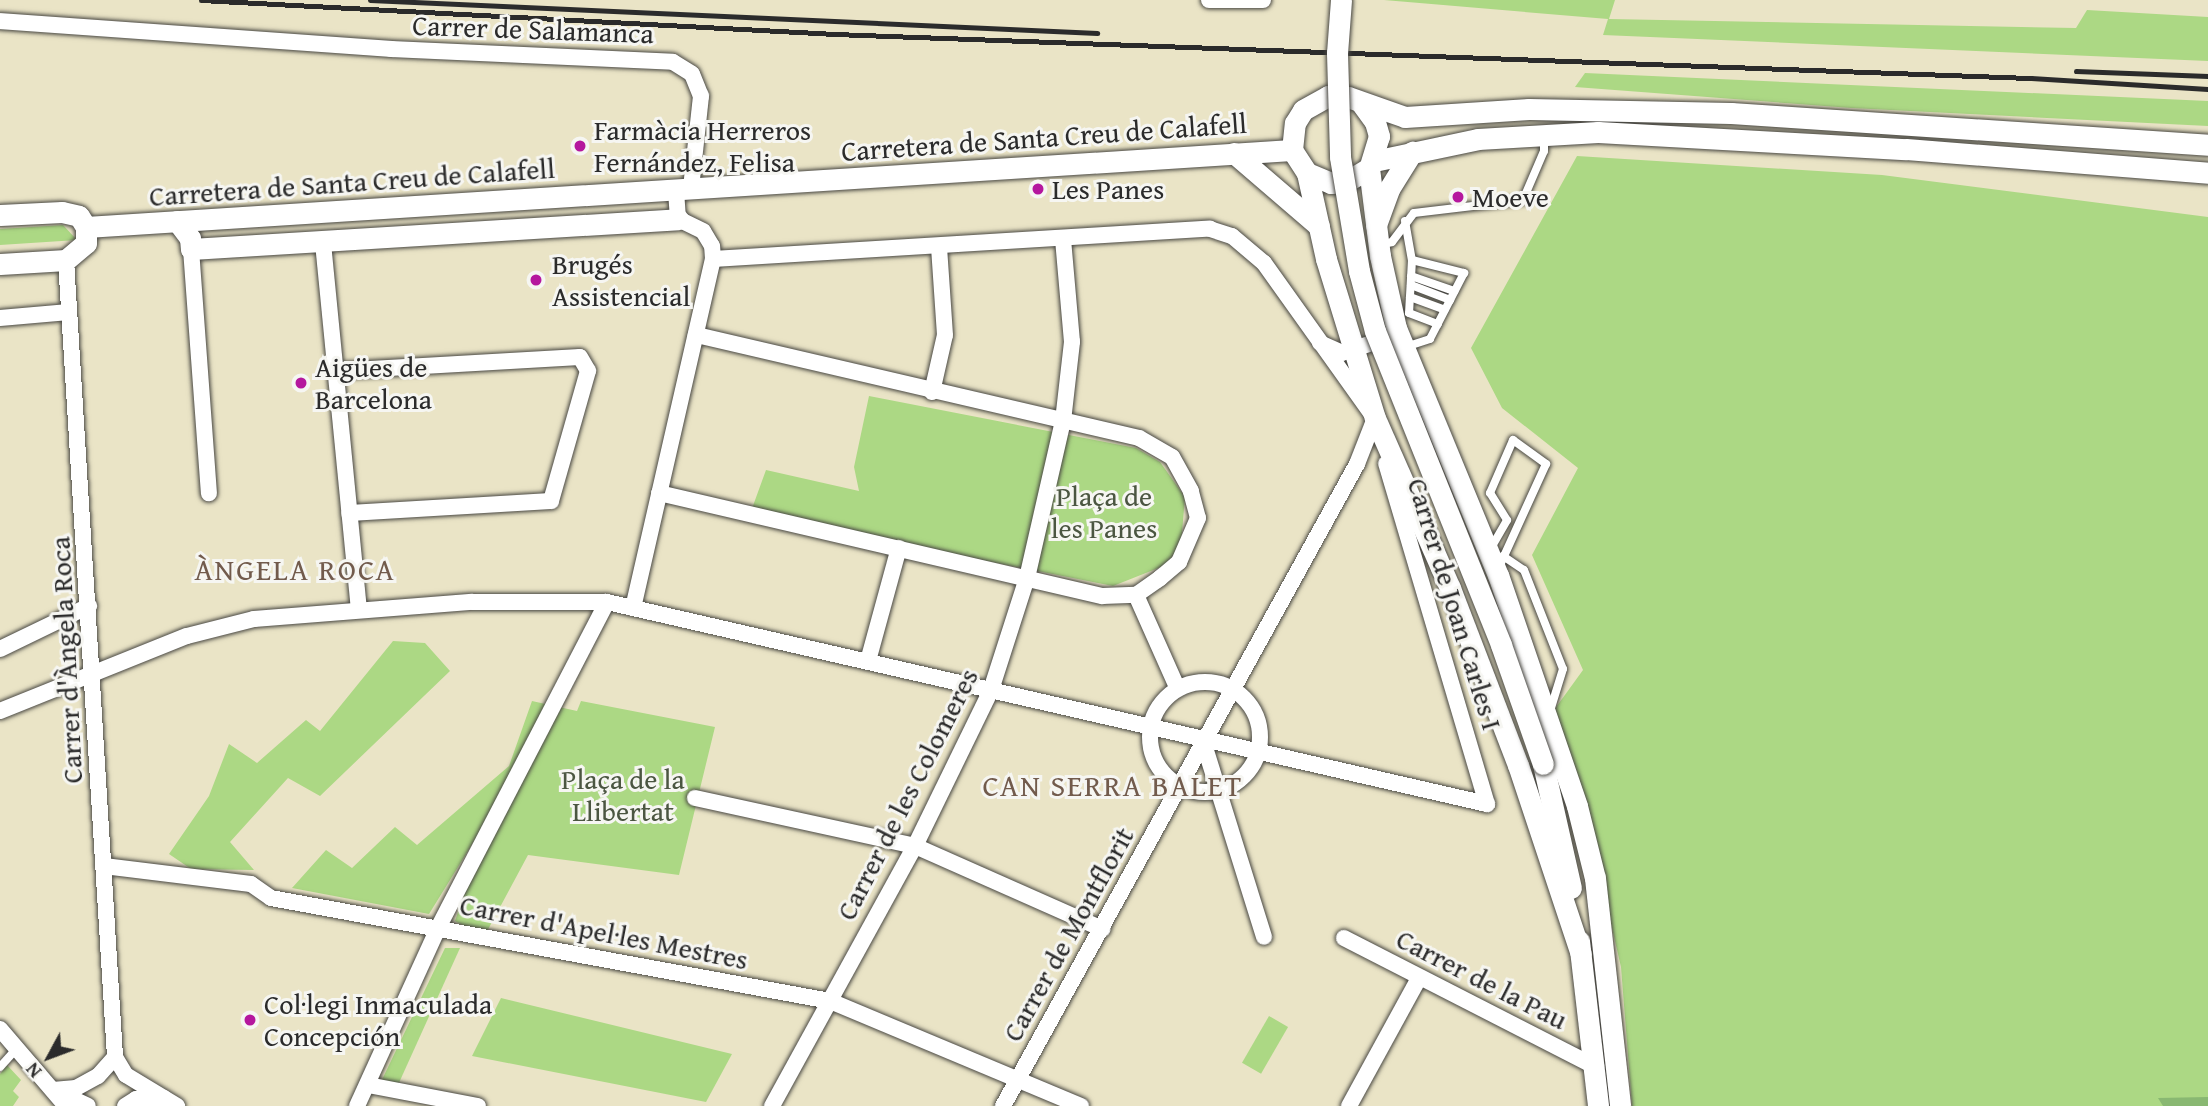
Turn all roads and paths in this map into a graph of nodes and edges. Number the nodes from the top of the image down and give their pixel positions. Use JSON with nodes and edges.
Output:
{"nodes":[{"id":1,"x":1209,"y":0,"type":"edge"},
{"id":2,"x":1262,"y":0,"type":"edge"},
{"id":3,"x":1341,"y":0,"type":"edge"},
{"id":4,"x":0,"y":22,"type":"edge"},
{"id":5,"x":1362,"y":104,"type":"junction"},
{"id":6,"x":1544,"y":135,"type":"junction"},
{"id":7,"x":2208,"y":145,"type":"edge"},
{"id":8,"x":1292,"y":150,"type":"junction"},
{"id":9,"x":1412,"y":152,"type":"junction"},
{"id":10,"x":1234,"y":153,"type":"junction"},
{"id":11,"x":1371,"y":164,"type":"junction"},
{"id":12,"x":1307,"y":173,"type":"junction"},
{"id":13,"x":2208,"y":173,"type":"edge"},
{"id":14,"x":683,"y":188,"type":"junction"},
{"id":15,"x":0,"y":215,"type":"edge"},
{"id":16,"x":678,"y":219,"type":"junction"},
{"id":17,"x":177,"y":221,"type":"junction"},
{"id":18,"x":1405,"y":221,"type":"junction"},
{"id":19,"x":1318,"y":226,"type":"junction"},
{"id":20,"x":86,"y":227,"type":"junction"},
{"id":21,"x":1377,"y":235,"type":"junction"},
{"id":22,"x":1063,"y":240,"type":"junction"},
{"id":23,"x":323,"y":243,"type":"junction"},
{"id":24,"x":939,"y":248,"type":"junction"},
{"id":25,"x":191,"y":249,"type":"junction"},
{"id":26,"x":713,"y":259,"type":"junction"},
{"id":27,"x":65,"y":260,"type":"junction"},
{"id":28,"x":1412,"y":260,"type":"junction"},
{"id":29,"x":0,"y":264,"type":"edge"},
{"id":30,"x":1411,"y":280,"type":"junction"},
{"id":31,"x":1454,"y":291,"type":"junction"},
{"id":32,"x":1410,"y":297,"type":"junction"},
{"id":33,"x":1450,"y":300,"type":"junction"},
{"id":34,"x":1445,"y":310,"type":"junction"},
{"id":35,"x":69,"y":312,"type":"junction"},
{"id":36,"x":0,"y":318,"type":"edge"},
{"id":37,"x":1438,"y":324,"type":"junction"},
{"id":38,"x":696,"y":335,"type":"junction"},
{"id":39,"x":1399,"y":338,"type":"junction"},
{"id":40,"x":1318,"y":342,"type":"junction"},
{"id":41,"x":1352,"y":350,"type":"junction"},
{"id":42,"x":336,"y":371,"type":"junction"},
{"id":43,"x":932,"y":391,"type":"junction"},
{"id":44,"x":1375,"y":418,"type":"junction"},
{"id":45,"x":1063,"y":421,"type":"junction"},
{"id":46,"x":209,"y":493,"type":"dead end"},
{"id":47,"x":659,"y":493,"type":"junction"},
{"id":48,"x":349,"y":513,"type":"junction"},
{"id":49,"x":899,"y":548,"type":"junction"},
{"id":50,"x":1495,"y":559,"type":"junction"},
{"id":51,"x":1027,"y":578,"type":"junction"},
{"id":52,"x":1136,"y":595,"type":"junction"},
{"id":53,"x":607,"y":602,"type":"junction"},
{"id":54,"x":89,"y":606,"type":"junction"},
{"id":55,"x":359,"y":607,"type":"junction"},
{"id":56,"x":633,"y":608,"type":"junction"},
{"id":57,"x":0,"y":649,"type":"edge"},
{"id":58,"x":868,"y":662,"type":"junction"},
{"id":59,"x":93,"y":673,"type":"junction"},
{"id":60,"x":1233,"y":686,"type":"junction"},
{"id":61,"x":1177,"y":687,"type":"junction"},
{"id":62,"x":991,"y":690,"type":"junction"},
{"id":63,"x":0,"y":711,"type":"edge"},
{"id":64,"x":1549,"y":714,"type":"junction"},
{"id":65,"x":1151,"y":729,"type":"junction"},
{"id":66,"x":1203,"y":741,"type":"junction"},
{"id":67,"x":1256,"y":753,"type":"junction"},
{"id":68,"x":1543,"y":764,"type":"junction"},
{"id":69,"x":1178,"y":788,"type":"junction"},
{"id":70,"x":1219,"y":792,"type":"junction"},
{"id":71,"x":695,"y":798,"type":"dead end"},
{"id":72,"x":915,"y":846,"type":"junction"},
{"id":73,"x":104,"y":866,"type":"junction"},
{"id":74,"x":438,"y":928,"type":"junction"},
{"id":75,"x":1102,"y":929,"type":"junction"},
{"id":76,"x":1264,"y":937,"type":"dead end"},
{"id":77,"x":1344,"y":938,"type":"dead end"},
{"id":78,"x":1602,"y":949,"type":"junction"},
{"id":79,"x":1581,"y":954,"type":"junction"},
{"id":80,"x":1419,"y":978,"type":"junction"},
{"id":81,"x":830,"y":1001,"type":"junction"},
{"id":82,"x":0,"y":1029,"type":"edge"},
{"id":83,"x":17,"y":1047,"type":"junction"},
{"id":84,"x":115,"y":1057,"type":"junction"},
{"id":85,"x":0,"y":1067,"type":"edge"},
{"id":86,"x":1596,"y":1067,"type":"junction"},
{"id":87,"x":1019,"y":1078,"type":"junction"},
{"id":88,"x":368,"y":1085,"type":"junction"},
{"id":89,"x":53,"y":1090,"type":"junction"},
{"id":90,"x":171,"y":1102,"type":"edge"},
{"id":91,"x":66,"y":1106,"type":"edge"},
{"id":92,"x":88,"y":1106,"type":"edge"},
{"id":93,"x":125,"y":1106,"type":"edge"},
{"id":94,"x":357,"y":1106,"type":"edge"},
{"id":95,"x":478,"y":1106,"type":"edge"},
{"id":96,"x":772,"y":1106,"type":"edge"},
{"id":97,"x":1003,"y":1106,"type":"edge"},
{"id":98,"x":1081,"y":1106,"type":"edge"},
{"id":99,"x":1349,"y":1106,"type":"edge"},
{"id":100,"x":1598,"y":1106,"type":"edge"},
{"id":101,"x":1620,"y":1106,"type":"edge"}],
"edges":[{"from":1,"to":2,"type":"street"},
{"from":3,"to":68,"type":"street","bridge":true},
{"from":4,"to":14,"type":"street","name":"Carrer de Salamanca"},
{"from":5,"to":7,"type":"street"},
{"from":5,"to":8,"type":"street"},
{"from":5,"to":11,"type":"street"},
{"from":6,"to":9,"type":"street"},
{"from":6,"to":13,"type":"street"},
{"from":6,"to":18,"type":"lane"},
{"from":8,"to":10,"type":"street","name":"Carretera de Santa Creu de Calafell"},
{"from":8,"to":12,"type":"street"},
{"from":9,"to":11,"type":"street"},
{"from":9,"to":21,"type":"street"},
{"from":10,"to":14,"type":"street","name":"Carretera de Santa Creu de Calafell"},
{"from":10,"to":19,"type":"street"},
{"from":11,"to":12,"type":"street"},
{"from":11,"to":21,"type":"street"},
{"from":12,"to":19,"type":"street"},
{"from":14,"to":16,"type":"street","name":"Carrer de Salamanca"},
{"from":14,"to":17,"type":"street","name":"Carretera de Santa Creu de Calafell"},
{"from":15,"to":20,"type":"street"},
{"from":16,"to":23,"type":"street"},
{"from":16,"to":26,"type":"street"},
{"from":17,"to":20,"type":"street","name":"Carretera de Santa Creu de Calafell"},
{"from":17,"to":25,"type":"street"},
{"from":18,"to":21,"type":"lane"},
{"from":18,"to":28,"type":"lane"},
{"from":19,"to":41,"type":"street"},
{"from":20,"to":27,"type":"street"},
{"from":21,"to":39,"type":"street"},
{"from":22,"to":24,"type":"street"},
{"from":22,"to":40,"type":"street"},
{"from":22,"to":45,"type":"street","name":"Carrer de les Colomeres"},
{"from":23,"to":25,"type":"street"},
{"from":23,"to":42,"type":"street"},
{"from":24,"to":26,"type":"street"},
{"from":24,"to":43,"type":"street"},
{"from":25,"to":46,"type":"street"},
{"from":26,"to":38,"type":"street"},
{"from":27,"to":29,"type":"street"},
{"from":27,"to":35,"type":"street","name":"Carrer d'Àngela Roca"},
{"from":28,"to":30,"type":"lane"},
{"from":28,"to":31,"type":"lane"},
{"from":30,"to":31,"type":"lane"},
{"from":30,"to":32,"type":"lane"},
{"from":30,"to":33,"type":"lane"},
{"from":31,"to":33,"type":"lane"},
{"from":32,"to":34,"type":"lane"},
{"from":32,"to":37,"type":"lane"},
{"from":33,"to":34,"type":"lane"},
{"from":34,"to":37,"type":"lane"},
{"from":35,"to":36,"type":"street"},
{"from":35,"to":54,"type":"street","name":"Carrer d'Àngela Roca"},
{"from":37,"to":39,"type":"lane"},
{"from":38,"to":43,"type":"street"},
{"from":38,"to":47,"type":"street"},
{"from":39,"to":41,"type":"street"},
{"from":39,"to":50,"type":"street"},
{"from":40,"to":41,"type":"street"},
{"from":40,"to":44,"type":"street"},
{"from":41,"to":44,"type":"street"},
{"from":42,"to":48,"type":"street"},
{"from":42,"to":48,"type":"street"},
{"from":43,"to":45,"type":"street"},
{"from":44,"to":60,"type":"street"},
{"from":44,"to":67,"type":"street","name":"Carrer de Joan Carles I"},
{"from":44,"to":79,"type":"street"},
{"from":45,"to":51,"type":"street","name":"Carrer de les Colomeres"},
{"from":45,"to":52,"type":"street"},
{"from":47,"to":49,"type":"street"},
{"from":47,"to":56,"type":"street"},
{"from":48,"to":55,"type":"street"},
{"from":49,"to":51,"type":"street"},
{"from":49,"to":58,"type":"street"},
{"from":50,"to":50,"type":"lane"},
{"from":50,"to":64,"type":"street"},
{"from":50,"to":64,"type":"lane"},
{"from":51,"to":52,"type":"street"},
{"from":51,"to":62,"type":"street","name":"Carrer de les Colomeres"},
{"from":52,"to":61,"type":"street"},
{"from":53,"to":55,"type":"street"},
{"from":53,"to":56,"type":"street"},
{"from":53,"to":74,"type":"street"},
{"from":54,"to":57,"type":"street"},
{"from":54,"to":59,"type":"street","name":"Carrer d'Àngela Roca"},
{"from":55,"to":59,"type":"street"},
{"from":56,"to":58,"type":"street"},
{"from":58,"to":62,"type":"street"},
{"from":59,"to":63,"type":"street"},
{"from":59,"to":73,"type":"street","name":"Carrer d'Àngela Roca"},
{"from":60,"to":61,"type":"street"},
{"from":60,"to":66,"type":"street","name":"Carrer de Montflorit"},
{"from":60,"to":67,"type":"street"},
{"from":61,"to":65,"type":"street"},
{"from":62,"to":65,"type":"street"},
{"from":62,"to":72,"type":"street","name":"Carrer de les Colomeres"},
{"from":64,"to":78,"type":"street"},
{"from":65,"to":66,"type":"street"},
{"from":65,"to":69,"type":"street"},
{"from":66,"to":67,"type":"street"},
{"from":66,"to":69,"type":"street","name":"Carrer de Montflorit"},
{"from":66,"to":70,"type":"street"},
{"from":67,"to":70,"type":"street"},
{"from":68,"to":78,"type":"street"},
{"from":68,"to":79,"type":"street"},
{"from":69,"to":70,"type":"street"},
{"from":69,"to":75,"type":"street","name":"Carrer de Montflorit"},
{"from":70,"to":76,"type":"street"},
{"from":71,"to":72,"type":"street"},
{"from":72,"to":75,"type":"street"},
{"from":72,"to":81,"type":"street","name":"Carrer de les Colomeres"},
{"from":73,"to":74,"type":"street","name":"Carrer d'Apel·les Mestres"},
{"from":73,"to":84,"type":"street","name":"Carrer d'Àngela Roca"},
{"from":74,"to":81,"type":"street","name":"Carrer d'Apel·les Mestres"},
{"from":74,"to":88,"type":"street"},
{"from":75,"to":87,"type":"street","name":"Carrer de Montflorit"},
{"from":77,"to":80,"type":"street","name":"Carrer de la Pau"},
{"from":78,"to":101,"type":"street"},
{"from":79,"to":86,"type":"street"},
{"from":80,"to":86,"type":"street","name":"Carrer de la Pau"},
{"from":80,"to":99,"type":"street"},
{"from":81,"to":87,"type":"street","name":"Carrer d'Apel·les Mestres"},
{"from":81,"to":96,"type":"street","name":"Carrer de les Colomeres"},
{"from":82,"to":83,"type":"street"},
{"from":83,"to":85,"type":"lane"},
{"from":83,"to":89,"type":"street"},
{"from":84,"to":89,"type":"street"},
{"from":84,"to":90,"type":"street"},
{"from":86,"to":100,"type":"street"},
{"from":87,"to":97,"type":"street","name":"Carrer de Montflorit"},
{"from":87,"to":98,"type":"street","name":"Carrer d'Apel·les Mestres"},
{"from":88,"to":94,"type":"street"},
{"from":88,"to":95,"type":"street"},
{"from":89,"to":91,"type":"street"},
{"from":89,"to":92,"type":"street"},
{"from":90,"to":93,"type":"street"}]}
